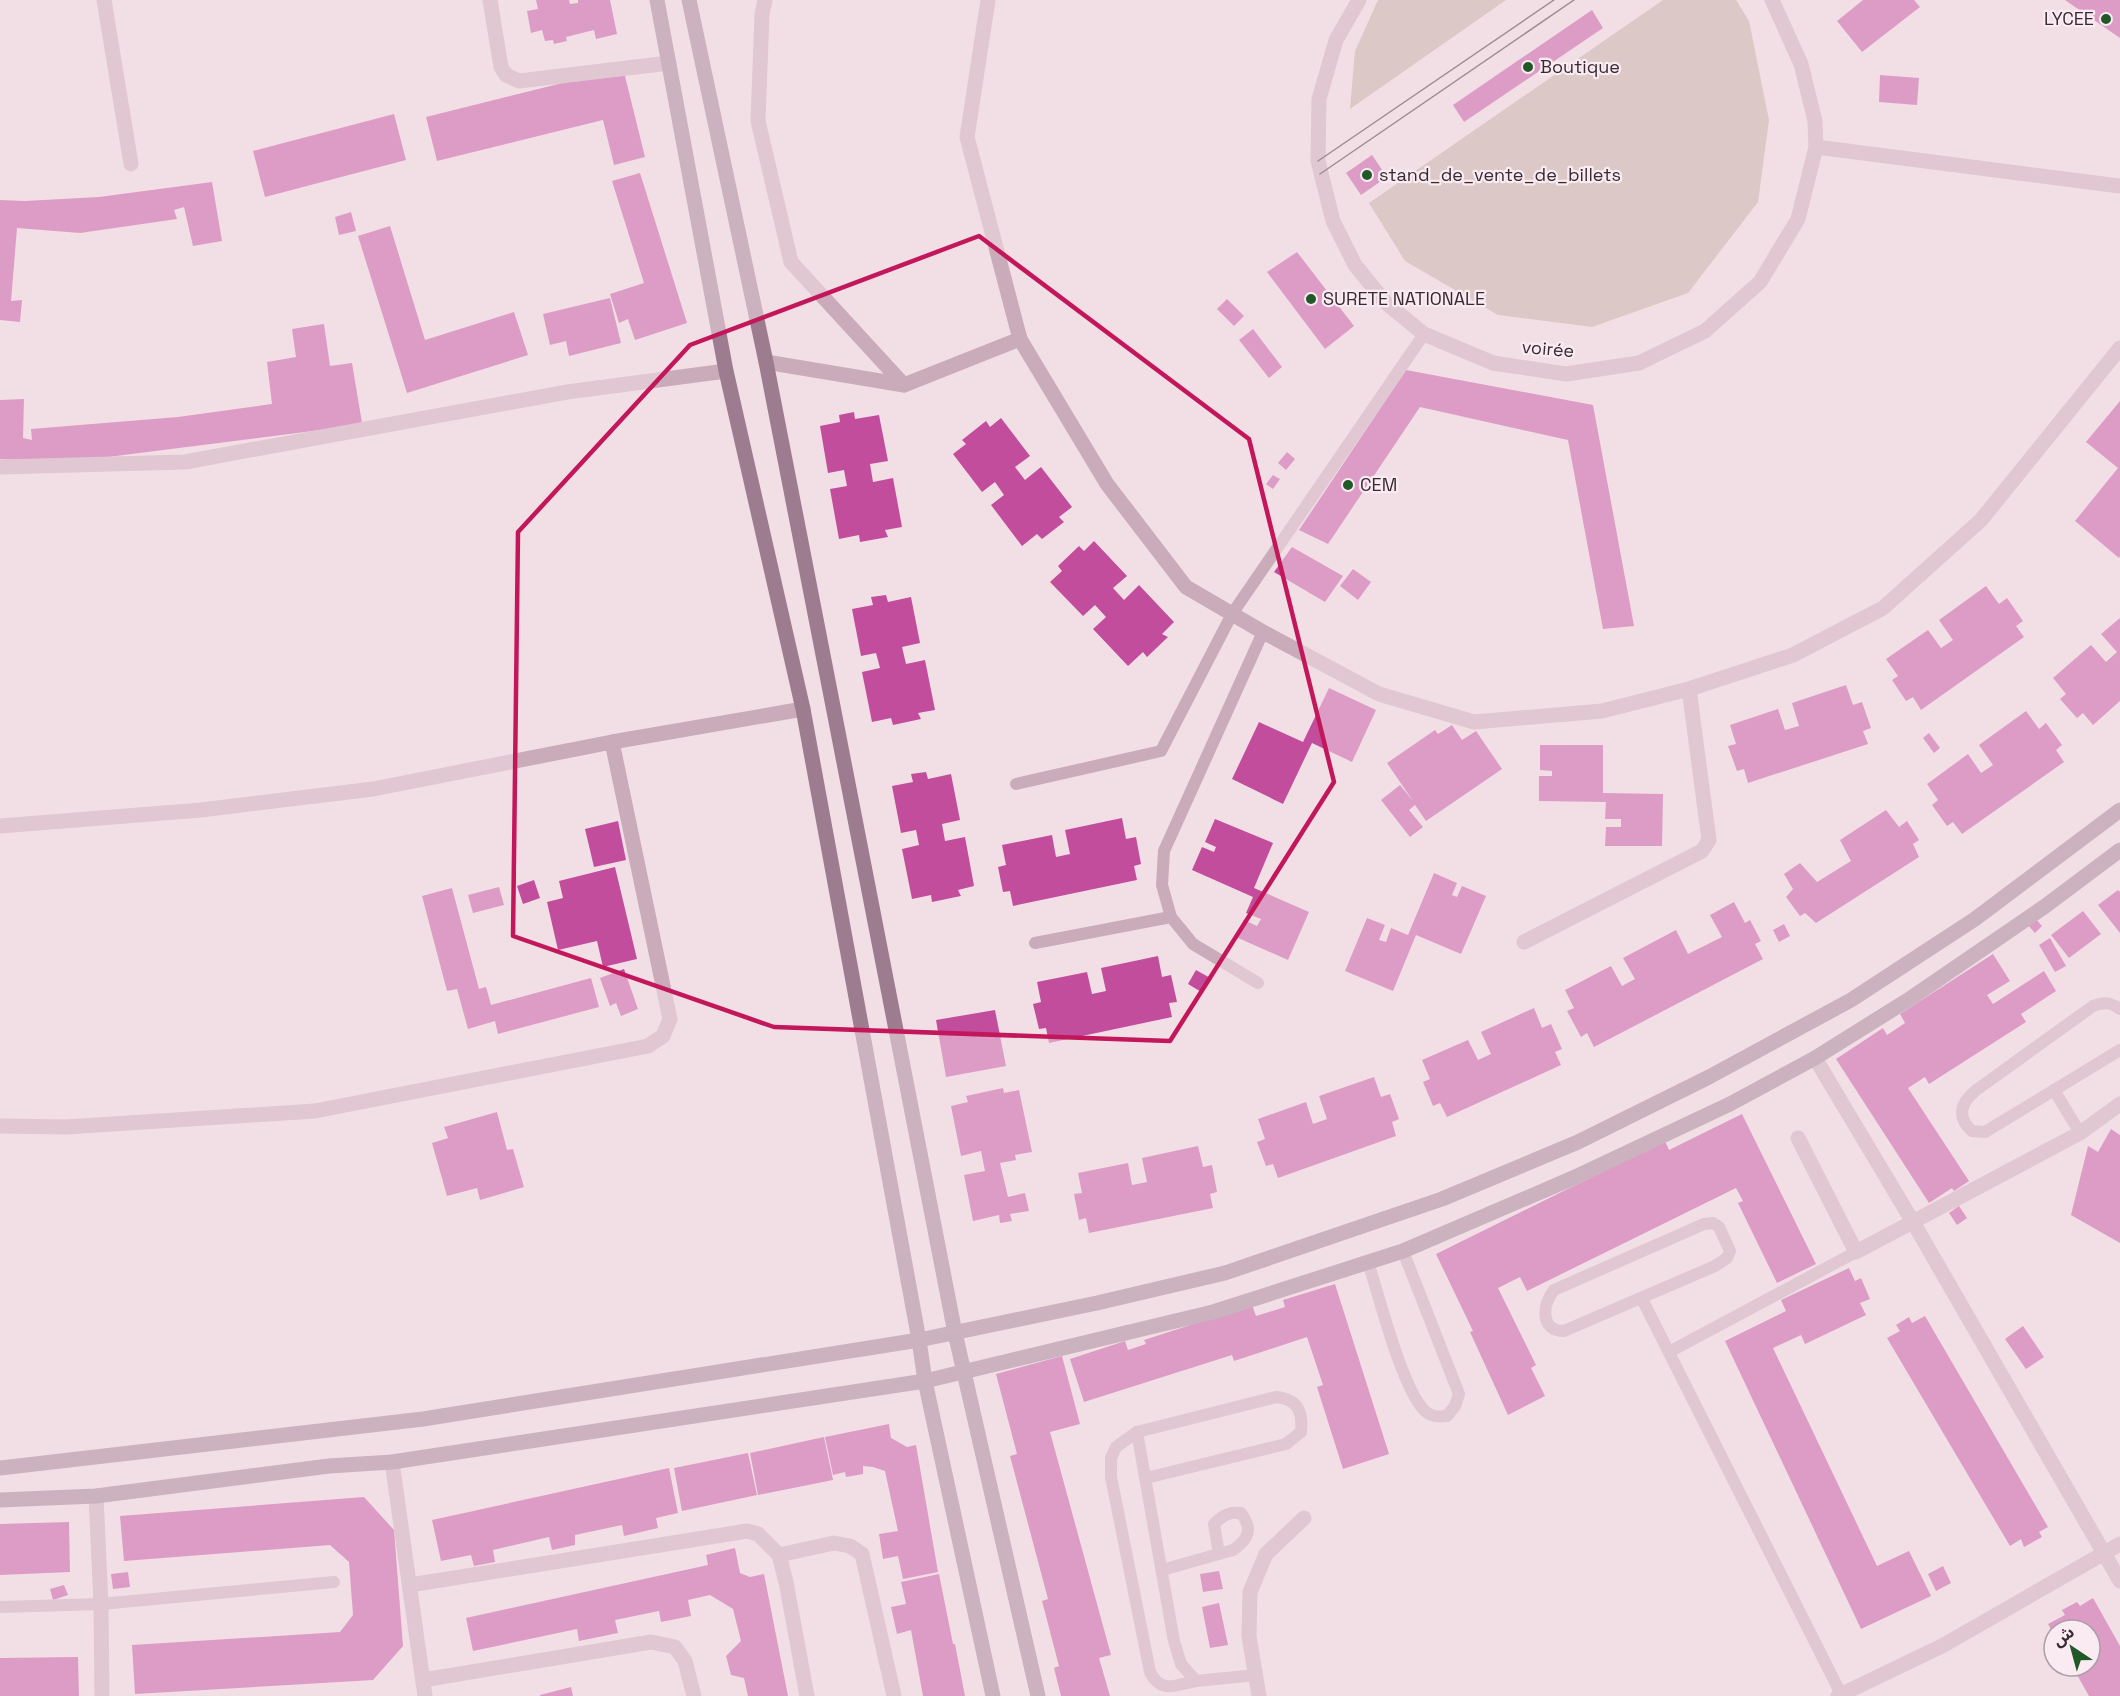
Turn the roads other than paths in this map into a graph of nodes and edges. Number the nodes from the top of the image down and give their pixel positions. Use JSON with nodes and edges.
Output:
{"nodes":[{"id":1,"x":104,"y":0,"type":"edge"},
{"id":2,"x":490,"y":0,"type":"edge"},
{"id":3,"x":657,"y":0,"type":"edge"},
{"id":4,"x":689,"y":0,"type":"edge"},
{"id":5,"x":765,"y":0,"type":"edge"},
{"id":6,"x":988,"y":0,"type":"edge"},
{"id":7,"x":1359,"y":0,"type":"edge"},
{"id":8,"x":1772,"y":0,"type":"edge"},
{"id":9,"x":669,"y":63,"type":"junction"},
{"id":10,"x":1816,"y":147,"type":"junction"},
{"id":11,"x":131,"y":164,"type":"dead end"},
{"id":12,"x":2120,"y":186,"type":"edge"},
{"id":13,"x":1424,"y":334,"type":"junction"},
{"id":14,"x":1020,"y":339,"type":"junction"},
{"id":15,"x":2120,"y":348,"type":"edge"},
{"id":16,"x":766,"y":362,"type":"junction"},
{"id":17,"x":726,"y":371,"type":"junction"},
{"id":18,"x":904,"y":385,"type":"junction"},
{"id":19,"x":0,"y":467,"type":"edge"},
{"id":20,"x":1232,"y":614,"type":"junction"},
{"id":21,"x":1263,"y":632,"type":"junction"},
{"id":22,"x":1689,"y":689,"type":"junction"},
{"id":23,"x":803,"y":709,"type":"junction"},
{"id":24,"x":612,"y":742,"type":"junction"},
{"id":25,"x":1016,"y":784,"type":"dead end"},
{"id":26,"x":2120,"y":810,"type":"edge"},
{"id":27,"x":0,"y":826,"type":"edge"},
{"id":28,"x":2120,"y":850,"type":"edge"},
{"id":29,"x":1172,"y":917,"type":"junction"},
{"id":30,"x":1524,"y":942,"type":"dead end"},
{"id":31,"x":1035,"y":943,"type":"dead end"},
{"id":32,"x":1258,"y":983,"type":"dead end"},
{"id":33,"x":2120,"y":1009,"type":"edge"},
{"id":34,"x":2120,"y":1050,"type":"edge"},
{"id":35,"x":1815,"y":1058,"type":"junction"},
{"id":36,"x":2054,"y":1090,"type":"junction"},
{"id":37,"x":2120,"y":1104,"type":"edge"},
{"id":38,"x":0,"y":1126,"type":"edge"},
{"id":39,"x":2080,"y":1133,"type":"junction"},
{"id":40,"x":1798,"y":1138,"type":"dead end"},
{"id":41,"x":1912,"y":1222,"type":"junction"},
{"id":42,"x":1403,"y":1251,"type":"junction"},
{"id":43,"x":1856,"y":1252,"type":"junction"},
{"id":44,"x":1368,"y":1262,"type":"junction"},
{"id":45,"x":1642,"y":1299,"type":"junction"},
{"id":46,"x":955,"y":1333,"type":"junction"},
{"id":47,"x":920,"y":1340,"type":"junction"},
{"id":48,"x":1669,"y":1352,"type":"junction"},
{"id":49,"x":965,"y":1370,"type":"junction"},
{"id":50,"x":925,"y":1381,"type":"junction"},
{"id":51,"x":1137,"y":1432,"type":"junction"},
{"id":52,"x":392,"y":1462,"type":"junction"},
{"id":53,"x":0,"y":1468,"type":"edge"},
{"id":54,"x":1146,"y":1478,"type":"junction"},
{"id":55,"x":96,"y":1496,"type":"junction"},
{"id":56,"x":0,"y":1500,"type":"edge"},
{"id":57,"x":1304,"y":1518,"type":"dead end"},
{"id":58,"x":2120,"y":1545,"type":"edge"},
{"id":59,"x":1219,"y":1554,"type":"dead end"},
{"id":60,"x":2104,"y":1554,"type":"junction"},
{"id":61,"x":779,"y":1555,"type":"junction"},
{"id":62,"x":1162,"y":1570,"type":"junction"},
{"id":63,"x":2120,"y":1581,"type":"edge"},
{"id":64,"x":334,"y":1582,"type":"dead end"},
{"id":65,"x":410,"y":1585,"type":"junction"},
{"id":66,"x":101,"y":1604,"type":"junction"},
{"id":67,"x":0,"y":1607,"type":"edge"},
{"id":68,"x":1256,"y":1675,"type":"junction"},
{"id":69,"x":423,"y":1680,"type":"junction"},
{"id":70,"x":1196,"y":1681,"type":"junction"},
{"id":71,"x":102,"y":1696,"type":"edge"},
{"id":72,"x":425,"y":1696,"type":"edge"},
{"id":73,"x":694,"y":1696,"type":"edge"},
{"id":74,"x":807,"y":1696,"type":"edge"},
{"id":75,"x":894,"y":1696,"type":"edge"},
{"id":76,"x":993,"y":1696,"type":"edge"},
{"id":77,"x":1038,"y":1696,"type":"edge"},
{"id":78,"x":1259,"y":1696,"type":"edge"},
{"id":79,"x":1840,"y":1696,"type":"edge"}],
"edges":[{"from":1,"to":11,"type":"street"},
{"from":2,"to":9,"type":"street"},
{"from":3,"to":9,"type":"main road"},
{"from":4,"to":16,"type":"main road"},
{"from":5,"to":18,"type":"street"},
{"from":6,"to":14,"type":"street"},
{"from":7,"to":13,"type":"street","name":"voirée"},
{"from":8,"to":10,"type":"street","name":"voirée"},
{"from":9,"to":17,"type":"main road"},
{"from":10,"to":12,"type":"street"},
{"from":10,"to":13,"type":"street","name":"voirée"},
{"from":13,"to":20,"type":"lane"},
{"from":14,"to":18,"type":"street"},
{"from":14,"to":20,"type":"street"},
{"from":15,"to":22,"type":"street"},
{"from":16,"to":18,"type":"street"},
{"from":16,"to":46,"type":"main road"},
{"from":17,"to":19,"type":"street"},
{"from":17,"to":23,"type":"main road"},
{"from":20,"to":21,"type":"street"},
{"from":20,"to":25,"type":"lane"},
{"from":21,"to":22,"type":"street"},
{"from":21,"to":29,"type":"lane"},
{"from":22,"to":30,"type":"street"},
{"from":23,"to":24,"type":"street"},
{"from":23,"to":47,"type":"main road"},
{"from":24,"to":27,"type":"street"},
{"from":24,"to":38,"type":"street"},
{"from":26,"to":46,"type":"main road"},
{"from":28,"to":35,"type":"main road"},
{"from":29,"to":31,"type":"lane"},
{"from":29,"to":32,"type":"lane"},
{"from":33,"to":36,"type":"lane"},
{"from":34,"to":36,"type":"lane"},
{"from":35,"to":41,"type":"street"},
{"from":35,"to":42,"type":"main road"},
{"from":36,"to":39,"type":"lane"},
{"from":37,"to":39,"type":"street"},
{"from":39,"to":41,"type":"street"},
{"from":40,"to":43,"type":"street"},
{"from":41,"to":43,"type":"street"},
{"from":41,"to":60,"type":"street"},
{"from":42,"to":44,"type":"main road"},
{"from":42,"to":44,"type":"lane"},
{"from":43,"to":48,"type":"lane"},
{"from":44,"to":49,"type":"main road"},
{"from":45,"to":45,"type":"lane"},
{"from":45,"to":48,"type":"lane"},
{"from":46,"to":47,"type":"main road"},
{"from":46,"to":49,"type":"main road"},
{"from":47,"to":50,"type":"main road"},
{"from":47,"to":53,"type":"main road"},
{"from":48,"to":79,"type":"lane"},
{"from":49,"to":50,"type":"main road"},
{"from":49,"to":77,"type":"main road"},
{"from":50,"to":52,"type":"main road"},
{"from":50,"to":76,"type":"main road"},
{"from":51,"to":54,"type":"lane"},
{"from":51,"to":54,"type":"lane"},
{"from":51,"to":70,"type":"lane"},
{"from":52,"to":55,"type":"main road"},
{"from":52,"to":65,"type":"street"},
{"from":54,"to":62,"type":"lane"},
{"from":55,"to":56,"type":"main road"},
{"from":55,"to":66,"type":"street"},
{"from":57,"to":68,"type":"street"},
{"from":58,"to":60,"type":"street"},
{"from":59,"to":62,"type":"lane"},
{"from":60,"to":63,"type":"street"},
{"from":60,"to":79,"type":"street"},
{"from":61,"to":65,"type":"street"},
{"from":61,"to":74,"type":"street"},
{"from":61,"to":75,"type":"street"},
{"from":62,"to":70,"type":"lane"},
{"from":64,"to":66,"type":"lane"},
{"from":65,"to":69,"type":"street"},
{"from":66,"to":67,"type":"lane"},
{"from":66,"to":71,"type":"street"},
{"from":68,"to":70,"type":"lane"},
{"from":68,"to":78,"type":"street"},
{"from":69,"to":72,"type":"street"},
{"from":69,"to":73,"type":"street"}]}
